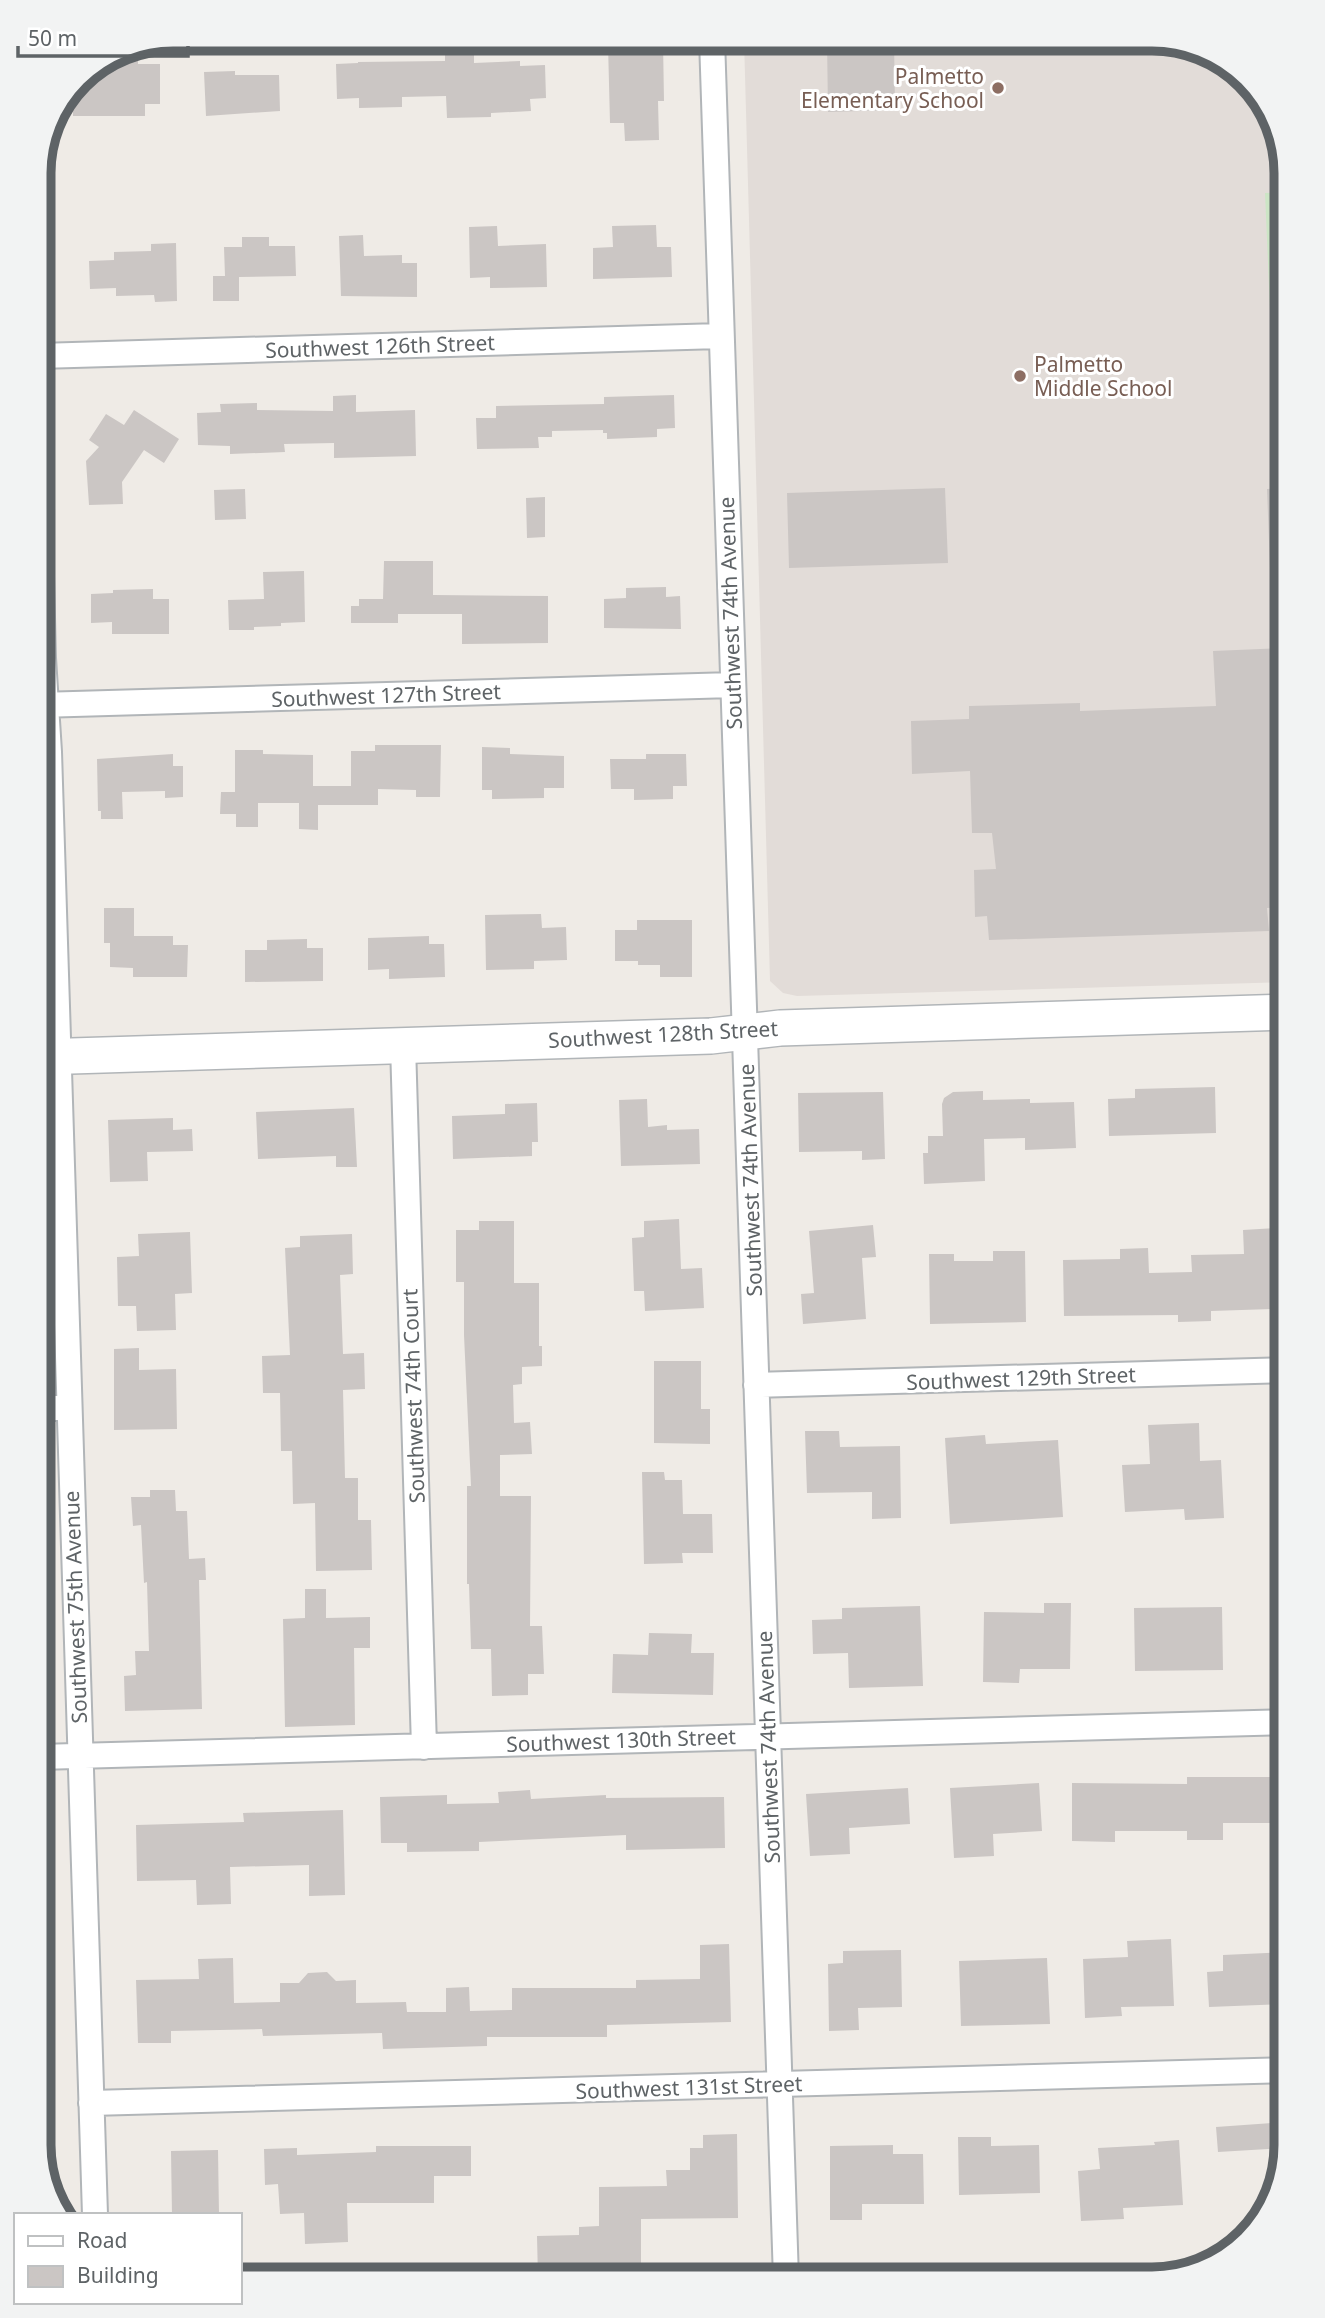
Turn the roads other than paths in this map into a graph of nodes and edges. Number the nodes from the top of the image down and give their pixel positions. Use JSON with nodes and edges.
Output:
{"nodes":[{"id":1,"x":712,"y":51,"type":"edge"},
{"id":2,"x":720,"y":336,"type":"junction"},
{"id":3,"x":51,"y":356,"type":"edge"},
{"id":4,"x":733,"y":685,"type":"junction"},
{"id":5,"x":51,"y":705,"type":"edge"},
{"id":6,"x":1274,"y":1012,"type":"edge"},
{"id":7,"x":745,"y":1032,"type":"junction"},
{"id":8,"x":402,"y":1045,"type":"junction"},
{"id":9,"x":51,"y":1057,"type":"edge"},
{"id":10,"x":51,"y":1107,"type":"edge"},
{"id":11,"x":1274,"y":1370,"type":"edge"},
{"id":12,"x":756,"y":1385,"type":"junction"},
{"id":13,"x":51,"y":1408,"type":"edge"},
{"id":14,"x":69,"y":1408,"type":"junction"},
{"id":15,"x":1274,"y":1722,"type":"edge"},
{"id":16,"x":768,"y":1736,"type":"junction"},
{"id":17,"x":424,"y":1747,"type":"junction"},
{"id":18,"x":51,"y":1757,"type":"edge"},
{"id":19,"x":80,"y":1757,"type":"junction"},
{"id":20,"x":1274,"y":2070,"type":"edge"},
{"id":21,"x":779,"y":2084,"type":"junction"},
{"id":22,"x":91,"y":2103,"type":"junction"},
{"id":23,"x":95,"y":2213,"type":"edge"},
{"id":24,"x":786,"y":2267,"type":"edge"}],
"edges":[{"from":1,"to":2,"type":"street","name":"Southwest 74th Avenue"},
{"from":2,"to":3,"type":"street","name":"Southwest 126th Street"},
{"from":2,"to":4,"type":"street","name":"Southwest 74th Avenue"},
{"from":4,"to":5,"type":"street","name":"Southwest 127th Street"},
{"from":4,"to":7,"type":"street","name":"Southwest 74th Avenue"},
{"from":6,"to":7,"type":"street","name":"Southwest 128th Street"},
{"from":7,"to":8,"type":"street","name":"Southwest 128th Street"},
{"from":7,"to":12,"type":"street","name":"Southwest 74th Avenue"},
{"from":8,"to":9,"type":"street","name":"Southwest 128th Street"},
{"from":8,"to":17,"type":"street","name":"Southwest 74th Court"},
{"from":10,"to":14,"type":"street","name":"Southwest 75th Avenue"},
{"from":11,"to":12,"type":"street","name":"Southwest 129th Street"},
{"from":12,"to":16,"type":"street","name":"Southwest 74th Avenue"},
{"from":13,"to":14,"type":"street"},
{"from":14,"to":19,"type":"street","name":"Southwest 75th Avenue"},
{"from":15,"to":16,"type":"street","name":"Southwest 130th Street"},
{"from":16,"to":17,"type":"street","name":"Southwest 130th Street"},
{"from":16,"to":21,"type":"street","name":"Southwest 74th Avenue"},
{"from":17,"to":19,"type":"street","name":"Southwest 130th Street"},
{"from":18,"to":19,"type":"street","name":"Southwest 130th Street"},
{"from":19,"to":22,"type":"street","name":"Southwest 75th Avenue"},
{"from":20,"to":21,"type":"street","name":"Southwest 131st Street"},
{"from":21,"to":22,"type":"street","name":"Southwest 131st Street"},
{"from":21,"to":24,"type":"street","name":"Southwest 74th Avenue"},
{"from":22,"to":23,"type":"street","name":"Southwest 75th Avenue"}]}
